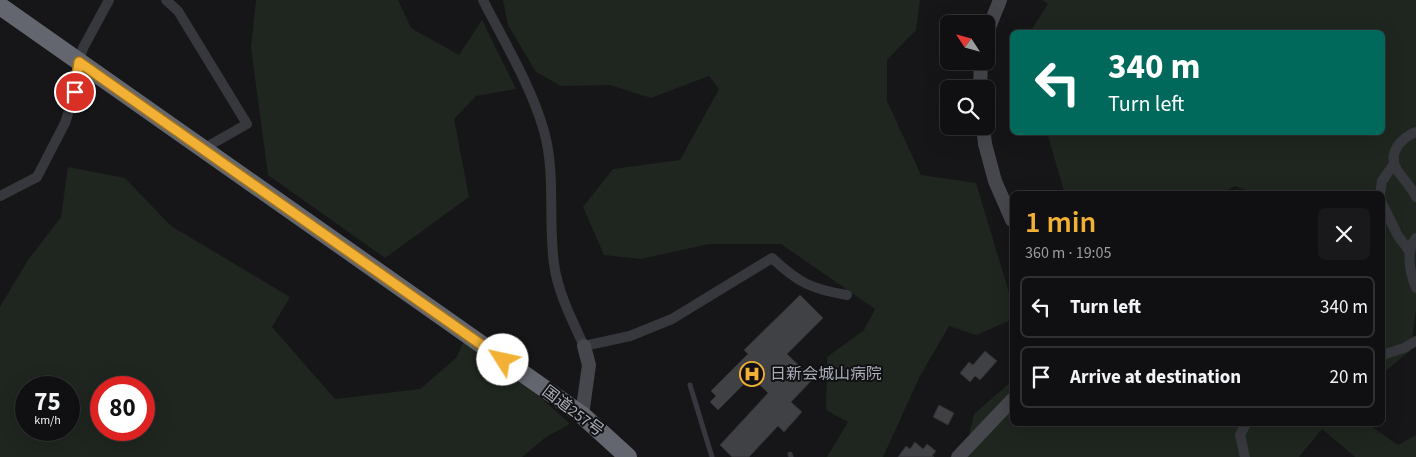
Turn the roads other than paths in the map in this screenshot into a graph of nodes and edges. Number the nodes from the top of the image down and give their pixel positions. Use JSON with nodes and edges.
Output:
{"nodes":[{"id":1,"x":109,"y":0,"type":"edge"},
{"id":2,"x":166,"y":0,"type":"edge"},
{"id":3,"x":482,"y":0,"type":"edge"},
{"id":4,"x":1000,"y":0,"type":"edge"},
{"id":5,"x":0,"y":6,"type":"edge"},
{"id":6,"x":994,"y":15,"type":"edge"},
{"id":7,"x":79,"y":62,"type":"junction"},
{"id":8,"x":1416,"y":132,"type":"edge"},
{"id":9,"x":984,"y":135,"type":"edge"},
{"id":10,"x":203,"y":149,"type":"junction"},
{"id":11,"x":1394,"y":164,"type":"junction"},
{"id":12,"x":1380,"y":191,"type":"edge"},
{"id":13,"x":0,"y":196,"type":"edge"},
{"id":14,"x":1416,"y":197,"type":"edge"},
{"id":15,"x":1385,"y":209,"type":"edge"},
{"id":16,"x":1010,"y":216,"type":"edge"},
{"id":17,"x":1416,"y":238,"type":"edge"},
{"id":18,"x":1410,"y":252,"type":"junction"},
{"id":19,"x":1416,"y":288,"type":"edge"},
{"id":20,"x":847,"y":295,"type":"dead end"},
{"id":21,"x":1416,"y":341,"type":"edge"},
{"id":22,"x":584,"y":346,"type":"junction"},
{"id":23,"x":1385,"y":354,"type":"edge"},
{"id":24,"x":690,"y":385,"type":"dead end"},
{"id":25,"x":1010,"y":402,"type":"edge"},
{"id":26,"x":582,"y":415,"type":"junction"},
{"id":27,"x":1245,"y":426,"type":"edge"},
{"id":28,"x":628,"y":457,"type":"edge"},
{"id":29,"x":712,"y":457,"type":"edge"},
{"id":30,"x":958,"y":457,"type":"edge"},
{"id":31,"x":1244,"y":457,"type":"edge"}],
"edges":[{"from":1,"to":7,"type":"street"},
{"from":2,"to":10,"type":"street"},
{"from":3,"to":22,"type":"street"},
{"from":4,"to":6,"type":"street"},
{"from":5,"to":7,"type":"highway","name":"国道257号"},
{"from":7,"to":10,"type":"highway","name":"国道257号"},
{"from":7,"to":13,"type":"street"},
{"from":8,"to":11,"type":"street"},
{"from":9,"to":16,"type":"street"},
{"from":10,"to":26,"type":"highway","name":"国道257号"},
{"from":11,"to":12,"type":"street"},
{"from":11,"to":14,"type":"street"},
{"from":15,"to":18,"type":"street"},
{"from":17,"to":18,"type":"street"},
{"from":18,"to":19,"type":"street"},
{"from":20,"to":22,"type":"street"},
{"from":21,"to":23,"type":"street"},
{"from":22,"to":26,"type":"street"},
{"from":24,"to":29,"type":"lane"},
{"from":25,"to":30,"type":"street"},
{"from":26,"to":28,"type":"highway","name":"国道257号"},
{"from":27,"to":31,"type":"street"}]}
